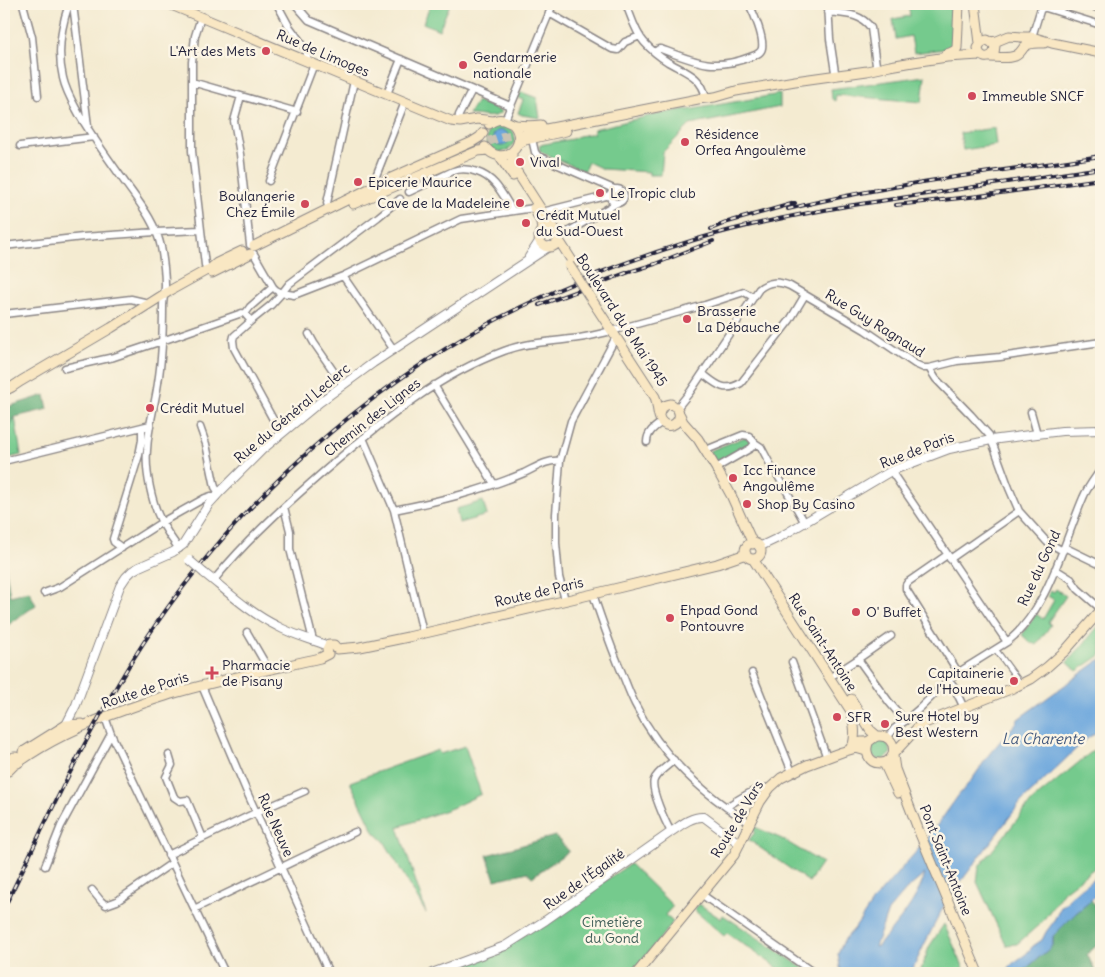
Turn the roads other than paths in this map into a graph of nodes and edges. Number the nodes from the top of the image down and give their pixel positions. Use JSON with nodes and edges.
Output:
{"nodes":[{"id":1,"x":22,"y":4,"type":"edge"},
{"id":2,"x":69,"y":4,"type":"edge"},
{"id":3,"x":73,"y":4,"type":"edge"},
{"id":4,"x":169,"y":4,"type":"edge"},
{"id":5,"x":276,"y":4,"type":"edge"},
{"id":6,"x":295,"y":4,"type":"edge"},
{"id":7,"x":553,"y":4,"type":"edge"},
{"id":8,"x":626,"y":4,"type":"edge"},
{"id":9,"x":749,"y":4,"type":"edge"},
{"id":10,"x":828,"y":4,"type":"edge"},
{"id":11,"x":959,"y":4,"type":"edge"},
{"id":12,"x":975,"y":4,"type":"edge"},
{"id":13,"x":978,"y":4,"type":"edge"},
{"id":14,"x":1088,"y":4,"type":"edge"},
{"id":15,"x":1101,"y":8,"type":"edge"},
{"id":16,"x":828,"y":12,"type":"junction"},
{"id":17,"x":549,"y":13,"type":"junction"},
{"id":18,"x":201,"y":17,"type":"junction"},
{"id":19,"x":1101,"y":25,"type":"edge"},
{"id":20,"x":640,"y":36,"type":"junction"},
{"id":21,"x":1018,"y":37,"type":"junction"},
{"id":22,"x":1032,"y":37,"type":"junction"},
{"id":23,"x":1052,"y":43,"type":"junction"},
{"id":24,"x":983,"y":46,"type":"junction"},
{"id":25,"x":1023,"y":49,"type":"junction"},
{"id":26,"x":654,"y":52,"type":"junction"},
{"id":27,"x":1101,"y":53,"type":"edge"},
{"id":28,"x":990,"y":57,"type":"junction"},
{"id":29,"x":401,"y":60,"type":"junction"},
{"id":30,"x":913,"y":62,"type":"junction"},
{"id":31,"x":311,"y":63,"type":"junction"},
{"id":32,"x":876,"y":65,"type":"junction"},
{"id":33,"x":890,"y":66,"type":"junction"},
{"id":34,"x":835,"y":72,"type":"junction"},
{"id":35,"x":354,"y":81,"type":"junction"},
{"id":36,"x":795,"y":81,"type":"junction"},
{"id":37,"x":192,"y":82,"type":"junction"},
{"id":38,"x":472,"y":90,"type":"junction"},
{"id":39,"x":387,"y":94,"type":"junction"},
{"id":40,"x":38,"y":96,"type":"dead end"},
{"id":41,"x":241,"y":96,"type":"junction"},
{"id":42,"x":706,"y":96,"type":"junction"},
{"id":43,"x":405,"y":102,"type":"junction"},
{"id":44,"x":510,"y":106,"type":"junction"},
{"id":45,"x":645,"y":109,"type":"junction"},
{"id":46,"x":296,"y":112,"type":"junction"},
{"id":47,"x":462,"y":121,"type":"junction"},
{"id":48,"x":493,"y":121,"type":"junction"},
{"id":49,"x":509,"y":122,"type":"junction"},
{"id":50,"x":89,"y":130,"type":"junction"},
{"id":51,"x":484,"y":132,"type":"junction"},
{"id":52,"x":529,"y":136,"type":"junction"},
{"id":53,"x":94,"y":137,"type":"junction"},
{"id":54,"x":518,"y":144,"type":"junction"},
{"id":55,"x":20,"y":146,"type":"dead end"},
{"id":56,"x":475,"y":146,"type":"tunnel mouth"},
{"id":57,"x":488,"y":150,"type":"junction"},
{"id":58,"x":512,"y":152,"type":"junction"},
{"id":59,"x":499,"y":156,"type":"junction"},
{"id":60,"x":452,"y":167,"type":"junction"},
{"id":61,"x":269,"y":181,"type":"dead end"},
{"id":62,"x":377,"y":190,"type":"junction"},
{"id":63,"x":616,"y":190,"type":"junction"},
{"id":64,"x":409,"y":192,"type":"dead end"},
{"id":65,"x":610,"y":196,"type":"junction"},
{"id":66,"x":400,"y":199,"type":"dead end"},
{"id":67,"x":617,"y":203,"type":"junction"},
{"id":68,"x":328,"y":205,"type":"junction"},
{"id":69,"x":538,"y":210,"type":"junction"},
{"id":70,"x":513,"y":211,"type":"junction"},
{"id":71,"x":553,"y":228,"type":"junction"},
{"id":72,"x":575,"y":228,"type":"junction"},
{"id":73,"x":200,"y":230,"type":"junction"},
{"id":74,"x":542,"y":230,"type":"junction"},
{"id":75,"x":156,"y":232,"type":"junction"},
{"id":76,"x":540,"y":240,"type":"junction"},
{"id":77,"x":555,"y":242,"type":"junction"},
{"id":78,"x":4,"y":246,"type":"edge"},
{"id":79,"x":252,"y":250,"type":"junction"},
{"id":80,"x":525,"y":263,"type":"junction"},
{"id":81,"x":572,"y":264,"type":"junction"},
{"id":82,"x":209,"y":271,"type":"junction"},
{"id":83,"x":343,"y":276,"type":"junction"},
{"id":84,"x":273,"y":287,"type":"junction"},
{"id":85,"x":282,"y":293,"type":"junction"},
{"id":86,"x":805,"y":295,"type":"junction"},
{"id":87,"x":164,"y":297,"type":"junction"},
{"id":88,"x":754,"y":297,"type":"junction"},
{"id":89,"x":147,"y":304,"type":"junction"},
{"id":90,"x":4,"y":314,"type":"edge"},
{"id":91,"x":245,"y":314,"type":"junction"},
{"id":92,"x":251,"y":321,"type":"junction"},
{"id":93,"x":111,"y":328,"type":"junction"},
{"id":94,"x":309,"y":334,"type":"dead end"},
{"id":95,"x":616,"y":336,"type":"junction"},
{"id":96,"x":162,"y":342,"type":"junction"},
{"id":97,"x":1101,"y":342,"type":"edge"},
{"id":98,"x":394,"y":350,"type":"junction"},
{"id":99,"x":633,"y":361,"type":"junction"},
{"id":100,"x":65,"y":368,"type":"dead end"},
{"id":101,"x":929,"y":368,"type":"junction"},
{"id":102,"x":702,"y":374,"type":"junction"},
{"id":103,"x":20,"y":380,"type":"junction"},
{"id":104,"x":4,"y":384,"type":"edge"},
{"id":105,"x":343,"y":384,"type":"junction"},
{"id":106,"x":434,"y":385,"type":"junction"},
{"id":107,"x":4,"y":391,"type":"edge"},
{"id":108,"x":676,"y":409,"type":"junction"},
{"id":109,"x":1031,"y":412,"type":"dead end"},
{"id":110,"x":664,"y":421,"type":"junction"},
{"id":111,"x":150,"y":425,"type":"junction"},
{"id":112,"x":142,"y":427,"type":"junction"},
{"id":113,"x":200,"y":427,"type":"dead end"},
{"id":114,"x":1101,"y":430,"type":"edge"},
{"id":115,"x":281,"y":434,"type":"junction"},
{"id":116,"x":1037,"y":434,"type":"junction"},
{"id":117,"x":363,"y":438,"type":"junction"},
{"id":118,"x":991,"y":440,"type":"junction"},
{"id":119,"x":647,"y":442,"type":"dead end"},
{"id":120,"x":755,"y":443,"type":"junction"},
{"id":121,"x":706,"y":450,"type":"junction"},
{"id":122,"x":8,"y":460,"type":"dead end"},
{"id":123,"x":560,"y":461,"type":"junction"},
{"id":124,"x":716,"y":468,"type":"junction"},
{"id":125,"x":1101,"y":469,"type":"edge"},
{"id":126,"x":892,"y":471,"type":"junction"},
{"id":127,"x":494,"y":484,"type":"junction"},
{"id":128,"x":217,"y":495,"type":"junction"},
{"id":129,"x":284,"y":507,"type":"junction"},
{"id":130,"x":394,"y":510,"type":"junction"},
{"id":131,"x":1019,"y":511,"type":"junction"},
{"id":132,"x":805,"y":523,"type":"junction"},
{"id":133,"x":163,"y":524,"type":"junction"},
{"id":134,"x":122,"y":548,"type":"junction"},
{"id":135,"x":179,"y":549,"type":"junction"},
{"id":136,"x":1063,"y":549,"type":"junction"},
{"id":137,"x":753,"y":551,"type":"junction"},
{"id":138,"x":949,"y":557,"type":"junction"},
{"id":139,"x":1101,"y":565,"type":"edge"},
{"id":140,"x":1056,"y":569,"type":"junction"},
{"id":141,"x":214,"y":580,"type":"junction"},
{"id":142,"x":44,"y":593,"type":"dead end"},
{"id":143,"x":589,"y":595,"type":"junction"},
{"id":144,"x":566,"y":600,"type":"junction"},
{"id":145,"x":1101,"y":610,"type":"edge"},
{"id":146,"x":247,"y":632,"type":"dead end"},
{"id":147,"x":423,"y":632,"type":"junction"},
{"id":148,"x":891,"y":636,"type":"dead end"},
{"id":149,"x":313,"y":640,"type":"junction"},
{"id":150,"x":1007,"y":642,"type":"junction"},
{"id":151,"x":331,"y":650,"type":"junction"},
{"id":152,"x":996,"y":650,"type":"junction"},
{"id":153,"x":858,"y":659,"type":"junction"},
{"id":154,"x":792,"y":662,"type":"dead end"},
{"id":155,"x":269,"y":670,"type":"junction"},
{"id":156,"x":958,"y":672,"type":"junction"},
{"id":157,"x":752,"y":673,"type":"dead end"},
{"id":158,"x":835,"y":674,"type":"junction"},
{"id":159,"x":949,"y":680,"type":"junction"},
{"id":160,"x":1021,"y":684,"type":"junction"},
{"id":161,"x":202,"y":686,"type":"junction"},
{"id":162,"x":964,"y":708,"type":"junction"},
{"id":163,"x":851,"y":711,"type":"junction"},
{"id":164,"x":105,"y":717,"type":"junction"},
{"id":165,"x":905,"y":721,"type":"junction"},
{"id":166,"x":87,"y":723,"type":"junction"},
{"id":167,"x":66,"y":725,"type":"junction"},
{"id":168,"x":111,"y":734,"type":"junction"},
{"id":169,"x":873,"y":738,"type":"junction"},
{"id":170,"x":853,"y":746,"type":"junction"},
{"id":171,"x":892,"y":748,"type":"junction"},
{"id":172,"x":866,"y":751,"type":"junction"},
{"id":173,"x":842,"y":752,"type":"junction"},
{"id":174,"x":29,"y":754,"type":"junction"},
{"id":175,"x":169,"y":755,"type":"dead end"},
{"id":176,"x":827,"y":758,"type":"junction"},
{"id":177,"x":674,"y":760,"type":"junction"},
{"id":178,"x":884,"y":763,"type":"junction"},
{"id":179,"x":9,"y":766,"type":"edge"},
{"id":180,"x":892,"y":771,"type":"junction"},
{"id":181,"x":792,"y":772,"type":"junction"},
{"id":182,"x":770,"y":788,"type":"junction"},
{"id":183,"x":305,"y":791,"type":"dead end"},
{"id":184,"x":726,"y":807,"type":"junction"},
{"id":185,"x":256,"y":812,"type":"junction"},
{"id":186,"x":750,"y":823,"type":"junction"},
{"id":187,"x":355,"y":832,"type":"dead end"},
{"id":188,"x":671,"y":832,"type":"junction"},
{"id":189,"x":203,"y":838,"type":"junction"},
{"id":190,"x":740,"y":844,"type":"junction"},
{"id":191,"x":168,"y":855,"type":"junction"},
{"id":192,"x":172,"y":863,"type":"junction"},
{"id":193,"x":44,"y":866,"type":"dead end"},
{"id":194,"x":282,"y":868,"type":"junction"},
{"id":195,"x":92,"y":890,"type":"dead end"},
{"id":196,"x":701,"y":894,"type":"junction"},
{"id":197,"x":194,"y":909,"type":"junction"},
{"id":198,"x":225,"y":973,"type":"edge"},
{"id":199,"x":329,"y":973,"type":"edge"},
{"id":200,"x":435,"y":973,"type":"edge"},
{"id":201,"x":637,"y":973,"type":"edge"},
{"id":202,"x":814,"y":973,"type":"edge"},
{"id":203,"x":973,"y":973,"type":"edge"},
{"id":204,"x":978,"y":973,"type":"edge"}],
"edges":[{"from":1,"to":40,"type":"street"},
{"from":2,"to":50,"type":"street"},
{"from":3,"to":50,"type":"street"},
{"from":4,"to":18,"type":"main road","name":"Rue de Limoges"},
{"from":5,"to":31,"type":"street"},
{"from":6,"to":29,"type":"street"},
{"from":7,"to":17,"type":"street"},
{"from":8,"to":20,"type":"street"},
{"from":9,"to":26,"type":"street"},
{"from":10,"to":16,"type":"street"},
{"from":11,"to":30,"type":"main road"},
{"from":12,"to":24,"type":"main road"},
{"from":13,"to":24,"type":"main road"},
{"from":14,"to":15,"type":"main road"},
{"from":16,"to":32,"type":"street"},
{"from":16,"to":34,"type":"street"},
{"from":17,"to":20,"type":"street"},
{"from":17,"to":44,"type":"street"},
{"from":18,"to":31,"type":"main road","name":"Rue de Limoges"},
{"from":18,"to":37,"type":"street"},
{"from":19,"to":22,"type":"street"},
{"from":20,"to":26,"type":"street"},
{"from":21,"to":22,"type":"main road"},
{"from":21,"to":24,"type":"main road"},
{"from":21,"to":25,"type":"main road"},
{"from":22,"to":23,"type":"main road"},
{"from":23,"to":25,"type":"main road"},
{"from":23,"to":27,"type":"main road"},
{"from":24,"to":28,"type":"main road"},
{"from":24,"to":28,"type":"main road"},
{"from":24,"to":30,"type":"main road"},
{"from":25,"to":28,"type":"main road"},
{"from":26,"to":42,"type":"street"},
{"from":29,"to":38,"type":"street"},
{"from":29,"to":39,"type":"street"},
{"from":30,"to":33,"type":"main road"},
{"from":31,"to":35,"type":"main road","name":"Rue de Limoges"},
{"from":31,"to":46,"type":"street"},
{"from":32,"to":33,"type":"main road"},
{"from":32,"to":34,"type":"main road"},
{"from":33,"to":34,"type":"main road"},
{"from":34,"to":36,"type":"main road"},
{"from":34,"to":36,"type":"main road"},
{"from":35,"to":39,"type":"main road","name":"Rue de Limoges"},
{"from":35,"to":68,"type":"street"},
{"from":36,"to":42,"type":"main road"},
{"from":37,"to":41,"type":"street"},
{"from":37,"to":73,"type":"street"},
{"from":38,"to":44,"type":"street"},
{"from":38,"to":47,"type":"street"},
{"from":39,"to":43,"type":"main road","name":"Rue de Limoges"},
{"from":41,"to":46,"type":"street"},
{"from":41,"to":79,"type":"street"},
{"from":42,"to":45,"type":"main road"},
{"from":43,"to":47,"type":"main road","name":"Rue de Limoges"},
{"from":43,"to":62,"type":"street"},
{"from":44,"to":49,"type":"street"},
{"from":45,"to":49,"type":"main road"},
{"from":45,"to":52,"type":"main road"},
{"from":46,"to":61,"type":"street"},
{"from":47,"to":48,"type":"main road","name":"Rue de Limoges"},
{"from":47,"to":51,"type":"main road","name":"Rue de Limoges"},
{"from":48,"to":49,"type":"main road"},
{"from":48,"to":51,"type":"main road"},
{"from":49,"to":54,"type":"main road"},
{"from":50,"to":53,"type":"street"},
{"from":51,"to":57,"type":"main road"},
{"from":51,"to":62,"type":"main road"},
{"from":52,"to":54,"type":"main road"},
{"from":52,"to":63,"type":"street"},
{"from":53,"to":55,"type":"street"},
{"from":53,"to":75,"type":"street"},
{"from":54,"to":58,"type":"main road"},
{"from":56,"to":62,"type":"main road"},
{"from":57,"to":59,"type":"main road"},
{"from":57,"to":60,"type":"main road"},
{"from":58,"to":59,"type":"main road"},
{"from":58,"to":69,"type":"main road"},
{"from":59,"to":69,"type":"main road"},
{"from":60,"to":62,"type":"main road"},
{"from":60,"to":64,"type":"street"},
{"from":60,"to":70,"type":"street"},
{"from":62,"to":68,"type":"main road"},
{"from":62,"to":79,"type":"main road"},
{"from":63,"to":65,"type":"street"},
{"from":63,"to":67,"type":"street"},
{"from":65,"to":67,"type":"street"},
{"from":65,"to":69,"type":"street"},
{"from":66,"to":85,"type":"street"},
{"from":67,"to":72,"type":"street"},
{"from":68,"to":79,"type":"main road"},
{"from":69,"to":70,"type":"street"},
{"from":69,"to":71,"type":"main road"},
{"from":69,"to":74,"type":"main road"},
{"from":70,"to":83,"type":"street"},
{"from":71,"to":74,"type":"main road"},
{"from":71,"to":77,"type":"main road"},
{"from":72,"to":77,"type":"street"},
{"from":72,"to":81,"type":"street"},
{"from":73,"to":75,"type":"street"},
{"from":73,"to":82,"type":"street"},
{"from":74,"to":76,"type":"main road"},
{"from":75,"to":78,"type":"street"},
{"from":75,"to":87,"type":"street"},
{"from":76,"to":77,"type":"main road"},
{"from":76,"to":80,"type":"street"},
{"from":77,"to":80,"type":"street","name":"Rue du Général Leclerc"},
{"from":77,"to":81,"type":"main road","name":"Boulevard du 8 Mai 1945"},
{"from":79,"to":82,"type":"main road"},
{"from":79,"to":84,"type":"street"},
{"from":80,"to":98,"type":"street","name":"Rue du Général Leclerc"},
{"from":81,"to":95,"type":"main road","name":"Boulevard du 8 Mai 1945"},
{"from":82,"to":87,"type":"main road"},
{"from":83,"to":85,"type":"street"},
{"from":83,"to":98,"type":"street"},
{"from":84,"to":85,"type":"street"},
{"from":84,"to":91,"type":"street"},
{"from":85,"to":92,"type":"street"},
{"from":86,"to":88,"type":"street","name":"Rue Guy Ragnaud"},
{"from":86,"to":101,"type":"street","name":"Rue Guy Ragnaud"},
{"from":86,"to":102,"type":"street"},
{"from":87,"to":89,"type":"main road"},
{"from":87,"to":93,"type":"main road"},
{"from":87,"to":96,"type":"street"},
{"from":88,"to":95,"type":"street","name":"Chemin des Lignes"},
{"from":88,"to":102,"type":"street"},
{"from":89,"to":90,"type":"street"},
{"from":89,"to":93,"type":"main road"},
{"from":91,"to":92,"type":"street"},
{"from":91,"to":96,"type":"street"},
{"from":92,"to":115,"type":"street"},
{"from":93,"to":103,"type":"main road"},
{"from":94,"to":105,"type":"street"},
{"from":95,"to":99,"type":"main road","name":"Boulevard du 8 Mai 1945"},
{"from":95,"to":106,"type":"street","name":"Chemin des Lignes"},
{"from":95,"to":123,"type":"street"},
{"from":96,"to":100,"type":"street"},
{"from":96,"to":111,"type":"street"},
{"from":97,"to":101,"type":"street"},
{"from":98,"to":105,"type":"street","name":"Rue du Général Leclerc"},
{"from":99,"to":108,"type":"main road","name":"Boulevard du 8 Mai 1945"},
{"from":99,"to":110,"type":"main road","name":"Boulevard du 8 Mai 1945"},
{"from":101,"to":118,"type":"street","name":"Rue Guy Ragnaud"},
{"from":102,"to":108,"type":"street"},
{"from":103,"to":104,"type":"main road"},
{"from":103,"to":107,"type":"main road"},
{"from":105,"to":115,"type":"street","name":"Rue du Général Leclerc"},
{"from":106,"to":117,"type":"street","name":"Chemin des Lignes"},
{"from":106,"to":127,"type":"street"},
{"from":108,"to":110,"type":"main road"},
{"from":108,"to":110,"type":"main road"},
{"from":108,"to":121,"type":"main road","name":"Boulevard du 8 Mai 1945"},
{"from":109,"to":116,"type":"street"},
{"from":110,"to":119,"type":"street"},
{"from":110,"to":137,"type":"main road"},
{"from":111,"to":112,"type":"street"},
{"from":111,"to":133,"type":"street"},
{"from":112,"to":122,"type":"street"},
{"from":112,"to":134,"type":"street"},
{"from":113,"to":128,"type":"street"},
{"from":114,"to":116,"type":"street","name":"Rue de Paris"},
{"from":115,"to":128,"type":"street","name":"Rue du Général Leclerc"},
{"from":116,"to":118,"type":"street","name":"Rue de Paris"},
{"from":117,"to":129,"type":"street","name":"Chemin des Lignes"},
{"from":117,"to":130,"type":"street"},
{"from":118,"to":126,"type":"street","name":"Rue de Paris"},
{"from":118,"to":131,"type":"street","name":"Rue Guy Ragnaud"},
{"from":120,"to":121,"type":"street"},
{"from":120,"to":124,"type":"street"},
{"from":120,"to":132,"type":"street"},
{"from":121,"to":124,"type":"main road","name":"Boulevard du 8 Mai 1945"},
{"from":123,"to":127,"type":"street"},
{"from":123,"to":144,"type":"street"},
{"from":124,"to":137,"type":"main road","name":"Boulevard du 8 Mai 1945"},
{"from":125,"to":136,"type":"street","name":"Rue du Gond"},
{"from":126,"to":132,"type":"street","name":"Rue de Paris"},
{"from":126,"to":138,"type":"street"},
{"from":127,"to":130,"type":"street"},
{"from":128,"to":133,"type":"street"},
{"from":128,"to":135,"type":"street","name":"Rue du Général Leclerc"},
{"from":129,"to":141,"type":"street","name":"Chemin des Lignes"},
{"from":129,"to":149,"type":"street"},
{"from":130,"to":147,"type":"street"},
{"from":131,"to":136,"type":"street","name":"Rue Guy Ragnaud"},
{"from":131,"to":138,"type":"street"},
{"from":132,"to":137,"type":"street","name":"Rue de Paris"},
{"from":133,"to":134,"type":"street"},
{"from":133,"to":135,"type":"street"},
{"from":134,"to":142,"type":"street"},
{"from":135,"to":141,"type":"street","bridge":true},
{"from":135,"to":167,"type":"street","name":"Rue du Général Leclerc"},
{"from":136,"to":139,"type":"street","name":"Rue Guy Ragnaud"},
{"from":136,"to":140,"type":"street","name":"Rue du Gond"},
{"from":137,"to":143,"type":"main road","name":"Route de Paris"},
{"from":137,"to":158,"type":"main road","name":"Rue Saint-Antoine"},
{"from":137,"to":163,"type":"main road","name":"Rue Saint-Antoine"},
{"from":138,"to":150,"type":"street"},
{"from":138,"to":156,"type":"street"},
{"from":140,"to":145,"type":"street"},
{"from":140,"to":150,"type":"street","name":"Rue du Gond"},
{"from":141,"to":149,"type":"street"},
{"from":143,"to":144,"type":"main road","name":"Route de Paris"},
{"from":143,"to":177,"type":"street"},
{"from":144,"to":147,"type":"main road","name":"Route de Paris"},
{"from":145,"to":160,"type":"main road"},
{"from":146,"to":155,"type":"street"},
{"from":147,"to":151,"type":"main road","name":"Route de Paris"},
{"from":148,"to":153,"type":"street"},
{"from":149,"to":151,"type":"street"},
{"from":150,"to":152,"type":"street","name":"Rue du Gond"},
{"from":151,"to":155,"type":"main road","name":"Route de Paris"},
{"from":152,"to":156,"type":"street","name":"Rue du Gond"},
{"from":152,"to":160,"type":"street"},
{"from":153,"to":158,"type":"street"},
{"from":153,"to":165,"type":"street"},
{"from":154,"to":176,"type":"street"},
{"from":155,"to":161,"type":"main road","name":"Route de Paris"},
{"from":156,"to":159,"type":"street","name":"Rue du Gond"},
{"from":157,"to":181,"type":"street"},
{"from":158,"to":169,"type":"main road","name":"Rue Saint-Antoine"},
{"from":159,"to":162,"type":"street"},
{"from":159,"to":165,"type":"street","name":"Rue du Gond"},
{"from":160,"to":162,"type":"main road"},
{"from":161,"to":164,"type":"main road","name":"Route de Paris"},
{"from":161,"to":185,"type":"street","name":"Rue Neuve"},
{"from":162,"to":171,"type":"main road"},
{"from":163,"to":169,"type":"main road"},
{"from":163,"to":170,"type":"main road","name":"Rue Saint-Antoine"},
{"from":164,"to":166,"type":"main road","name":"Route de Paris"},
{"from":164,"to":168,"type":"street"},
{"from":165,"to":171,"type":"street","name":"Rue du Gond"},
{"from":166,"to":167,"type":"main road","name":"Route de Paris"},
{"from":166,"to":174,"type":"main road","name":"Route de Paris"},
{"from":167,"to":174,"type":"street","name":"Route de Paris"},
{"from":167,"to":179,"type":"main road","name":"Route de Paris"},
{"from":168,"to":191,"type":"street"},
{"from":168,"to":193,"type":"street"},
{"from":169,"to":170,"type":"main road","name":"Route de Vars"},
{"from":169,"to":171,"type":"main road"},
{"from":169,"to":172,"type":"main road"},
{"from":170,"to":173,"type":"main road","name":"Route de Vars"},
{"from":171,"to":178,"type":"main road"},
{"from":171,"to":180,"type":"main road","name":"Pont Saint-Antoine"},
{"from":172,"to":173,"type":"main road","name":"Route de Vars"},
{"from":172,"to":178,"type":"main road"},
{"from":173,"to":176,"type":"main road","name":"Route de Vars"},
{"from":174,"to":179,"type":"main road","name":"Route de Paris"},
{"from":175,"to":189,"type":"street"},
{"from":176,"to":181,"type":"main road","name":"Route de Vars"},
{"from":177,"to":184,"type":"street"},
{"from":177,"to":188,"type":"street"},
{"from":178,"to":180,"type":"main road","name":"Pont Saint-Antoine"},
{"from":180,"to":203,"type":"main road","name":"Pont Saint-Antoine"},
{"from":180,"to":204,"type":"main road","name":"Pont Saint-Antoine"},
{"from":181,"to":182,"type":"main road","name":"Route de Vars"},
{"from":182,"to":184,"type":"street"},
{"from":182,"to":186,"type":"main road","name":"Route de Vars"},
{"from":183,"to":185,"type":"street"},
{"from":184,"to":186,"type":"street"},
{"from":185,"to":189,"type":"street"},
{"from":185,"to":194,"type":"street","name":"Rue Neuve"},
{"from":186,"to":190,"type":"main road","name":"Route de Vars"},
{"from":187,"to":194,"type":"street"},
{"from":188,"to":190,"type":"street","name":"Rue de l'Égalité"},
{"from":188,"to":200,"type":"street","name":"Rue de l'Égalité"},
{"from":189,"to":191,"type":"street"},
{"from":190,"to":196,"type":"main road","name":"Route de Vars"},
{"from":191,"to":192,"type":"street"},
{"from":192,"to":195,"type":"street"},
{"from":192,"to":197,"type":"street"},
{"from":194,"to":197,"type":"street"},
{"from":194,"to":199,"type":"street","name":"Rue Neuve"},
{"from":196,"to":201,"type":"main road","name":"Route de Vars"},
{"from":196,"to":202,"type":"street"},
{"from":197,"to":198,"type":"street"}]}
